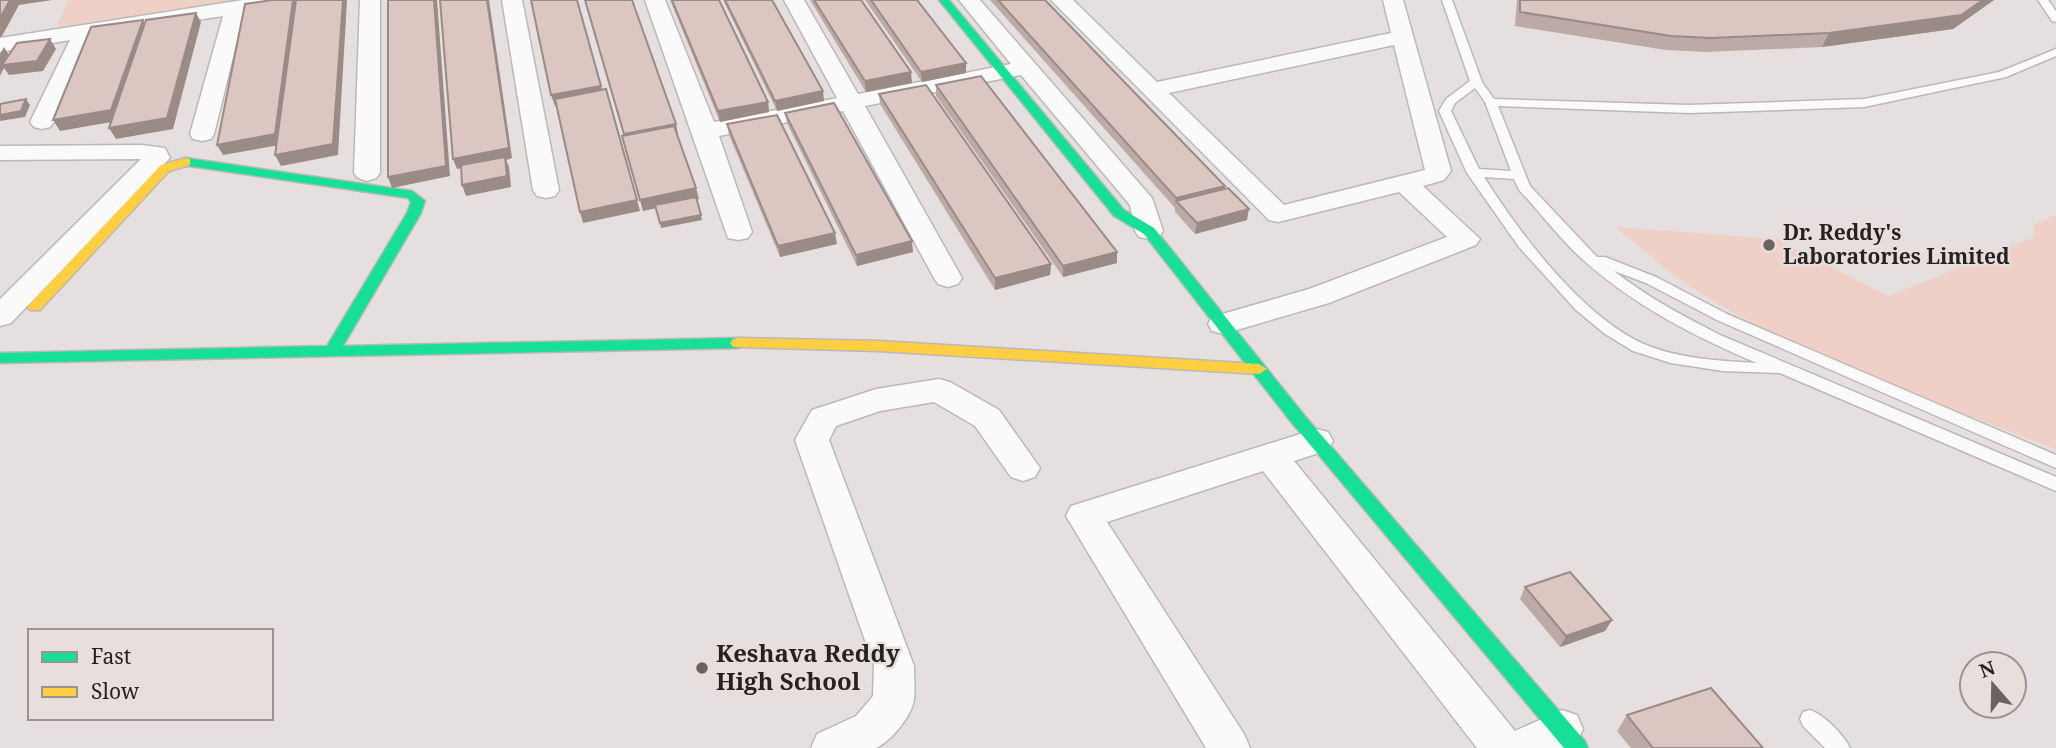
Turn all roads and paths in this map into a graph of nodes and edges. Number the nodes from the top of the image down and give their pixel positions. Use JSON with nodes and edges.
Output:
{"nodes":[{"id":1,"x":282,"y":0,"type":"edge"},
{"id":2,"x":370,"y":0,"type":"edge"},
{"id":3,"x":512,"y":0,"type":"edge"},
{"id":4,"x":655,"y":0,"type":"edge"},
{"id":5,"x":794,"y":0,"type":"edge"},
{"id":6,"x":944,"y":0,"type":"edge"},
{"id":7,"x":969,"y":0,"type":"edge"},
{"id":8,"x":1061,"y":0,"type":"edge"},
{"id":9,"x":1393,"y":0,"type":"edge"},
{"id":10,"x":1447,"y":0,"type":"edge"},
{"id":11,"x":2043,"y":0,"type":"edge"},
{"id":12,"x":235,"y":8,"type":"junction"},
{"id":13,"x":2056,"y":19,"type":"edge"},
{"id":14,"x":86,"y":30,"type":"junction"},
{"id":15,"x":1403,"y":37,"type":"junction"},
{"id":16,"x":0,"y":44,"type":"edge"},
{"id":17,"x":2056,"y":52,"type":"edge"},
{"id":18,"x":1028,"y":67,"type":"junction"},
{"id":19,"x":1002,"y":72,"type":"junction"},
{"id":20,"x":1476,"y":82,"type":"junction"},
{"id":21,"x":1153,"y":90,"type":"junction"},
{"id":22,"x":852,"y":101,"type":"junction"},
{"id":23,"x":1491,"y":102,"type":"junction"},
{"id":24,"x":42,"y":122,"type":"dead end"},
{"id":25,"x":705,"y":131,"type":"junction"},
{"id":26,"x":202,"y":134,"type":"dead end"},
{"id":27,"x":0,"y":153,"type":"edge"},
{"id":28,"x":367,"y":173,"type":"dead end"},
{"id":29,"x":1473,"y":173,"type":"junction"},
{"id":30,"x":1519,"y":175,"type":"junction"},
{"id":31,"x":1404,"y":183,"type":"junction"},
{"id":32,"x":546,"y":190,"type":"dead end"},
{"id":33,"x":1149,"y":231,"type":"junction"},
{"id":34,"x":738,"y":232,"type":"dead end"},
{"id":35,"x":1585,"y":254,"type":"junction"},
{"id":36,"x":948,"y":278,"type":"dead end"},
{"id":37,"x":35,"y":307,"type":"dead end"},
{"id":38,"x":0,"y":316,"type":"edge"},
{"id":39,"x":1223,"y":324,"type":"junction"},
{"id":40,"x":332,"y":351,"type":"junction"},
{"id":41,"x":0,"y":358,"type":"edge"},
{"id":42,"x":1259,"y":369,"type":"junction"},
{"id":43,"x":1785,"y":370,"type":"junction"},
{"id":44,"x":1316,"y":441,"type":"junction"},
{"id":45,"x":1270,"y":455,"type":"junction"},
{"id":46,"x":2056,"y":462,"type":"edge"},
{"id":47,"x":1023,"y":468,"type":"dead end"},
{"id":48,"x":2056,"y":484,"type":"edge"},
{"id":49,"x":1810,"y":719,"type":"dead end"},
{"id":50,"x":1570,"y":739,"type":"edge"},
{"id":51,"x":832,"y":748,"type":"edge"},
{"id":52,"x":1228,"y":748,"type":"edge"},
{"id":53,"x":1503,"y":748,"type":"edge"},
{"id":54,"x":1523,"y":748,"type":"edge"},
{"id":55,"x":1839,"y":748,"type":"edge"}],
"edges":[{"from":1,"to":12,"type":"street"},
{"from":2,"to":28,"type":"street"},
{"from":3,"to":32,"type":"street"},
{"from":4,"to":25,"type":"street"},
{"from":5,"to":22,"type":"street"},
{"from":6,"to":19,"type":"street"},
{"from":7,"to":18,"type":"street"},
{"from":8,"to":21,"type":"street"},
{"from":9,"to":15,"type":"street"},
{"from":10,"to":20,"type":"lane"},
{"from":11,"to":13,"type":"lane"},
{"from":12,"to":14,"type":"street"},
{"from":12,"to":26,"type":"street"},
{"from":14,"to":16,"type":"street"},
{"from":14,"to":24,"type":"street"},
{"from":15,"to":21,"type":"street"},
{"from":15,"to":31,"type":"street"},
{"from":17,"to":23,"type":"lane"},
{"from":18,"to":19,"type":"street"},
{"from":18,"to":33,"type":"street"},
{"from":19,"to":22,"type":"street"},
{"from":19,"to":33,"type":"street"},
{"from":20,"to":23,"type":"lane"},
{"from":20,"to":29,"type":"lane"},
{"from":21,"to":31,"type":"street"},
{"from":22,"to":25,"type":"street"},
{"from":22,"to":36,"type":"street"},
{"from":23,"to":30,"type":"lane"},
{"from":25,"to":34,"type":"street"},
{"from":27,"to":38,"type":"street"},
{"from":29,"to":30,"type":"lane"},
{"from":29,"to":43,"type":"lane"},
{"from":30,"to":35,"type":"lane"},
{"from":31,"to":39,"type":"street"},
{"from":33,"to":39,"type":"street"},
{"from":35,"to":43,"type":"lane"},
{"from":35,"to":46,"type":"lane"},
{"from":37,"to":40,"type":"street"},
{"from":39,"to":42,"type":"street"},
{"from":40,"to":41,"type":"street"},
{"from":40,"to":42,"type":"street"},
{"from":42,"to":44,"type":"street"},
{"from":43,"to":48,"type":"lane"},
{"from":44,"to":45,"type":"street"},
{"from":44,"to":50,"type":"street"},
{"from":45,"to":52,"type":"street"},
{"from":45,"to":53,"type":"street"},
{"from":47,"to":51,"type":"street"},
{"from":49,"to":55,"type":"lane"},
{"from":50,"to":54,"type":"street"}]}
